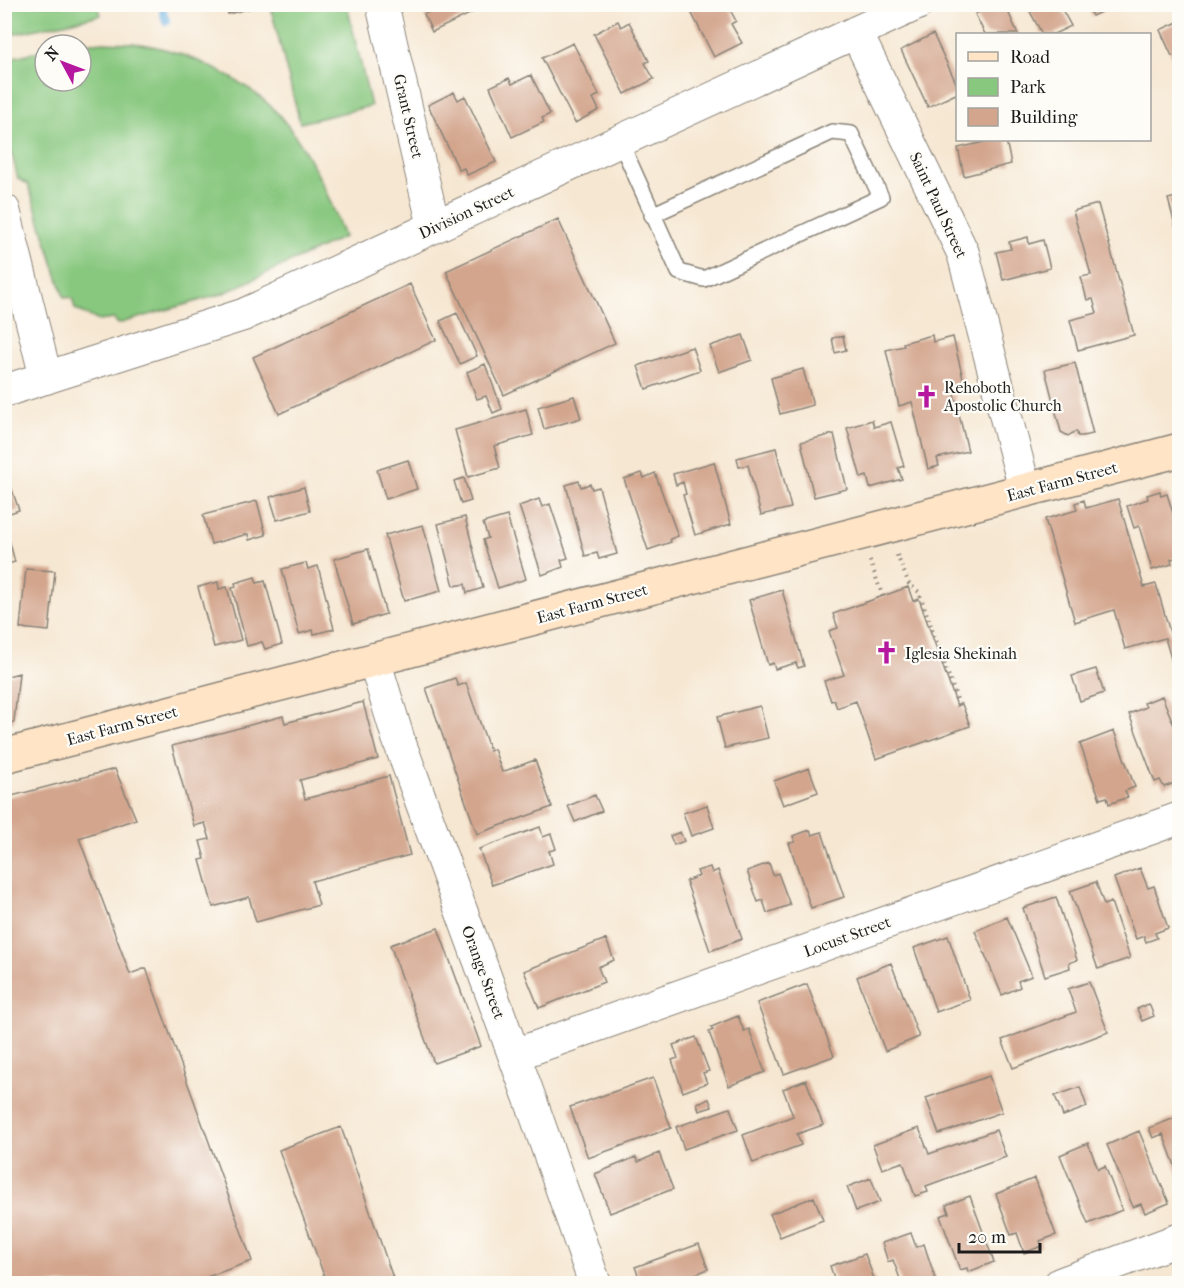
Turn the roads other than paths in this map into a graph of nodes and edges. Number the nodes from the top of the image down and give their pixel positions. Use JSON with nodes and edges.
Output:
{"nodes":[{"id":1,"x":382,"y":4,"type":"edge"},
{"id":2,"x":917,"y":4,"type":"edge"},
{"id":3,"x":856,"y":33,"type":"junction"},
{"id":4,"x":620,"y":141,"type":"junction"},
{"id":5,"x":4,"y":210,"type":"edge"},
{"id":6,"x":652,"y":215,"type":"junction"},
{"id":7,"x":435,"y":227,"type":"junction"},
{"id":8,"x":46,"y":378,"type":"junction"},
{"id":9,"x":4,"y":392,"type":"edge"},
{"id":10,"x":1179,"y":450,"type":"edge"},
{"id":11,"x":1025,"y":490,"type":"junction"},
{"id":12,"x":374,"y":659,"type":"junction"},
{"id":13,"x":4,"y":756,"type":"edge"},
{"id":14,"x":1179,"y":818,"type":"edge"},
{"id":15,"x":514,"y":1055,"type":"junction"},
{"id":16,"x":1179,"y":1239,"type":"edge"},
{"id":17,"x":595,"y":1284,"type":"edge"},
{"id":18,"x":1060,"y":1284,"type":"edge"}],
"edges":[{"from":1,"to":7,"type":"street","name":"Grant Street"},
{"from":2,"to":3,"type":"street","name":"Division Street"},
{"from":3,"to":4,"type":"street","name":"Division Street"},
{"from":3,"to":11,"type":"street","name":"Saint Paul Street"},
{"from":4,"to":6,"type":"lane"},
{"from":4,"to":7,"type":"street","name":"Division Street"},
{"from":5,"to":8,"type":"street"},
{"from":6,"to":6,"type":"lane"},
{"from":7,"to":8,"type":"street","name":"Division Street"},
{"from":8,"to":9,"type":"street","name":"Division Street"},
{"from":10,"to":11,"type":"main road","name":"East Farm Street"},
{"from":11,"to":12,"type":"main road","name":"East Farm Street"},
{"from":12,"to":13,"type":"main road","name":"East Farm Street"},
{"from":12,"to":15,"type":"street","name":"Orange Street"},
{"from":14,"to":15,"type":"street","name":"Locust Street"},
{"from":15,"to":17,"type":"street","name":"Orange Street"},
{"from":16,"to":18,"type":"street"}]}
